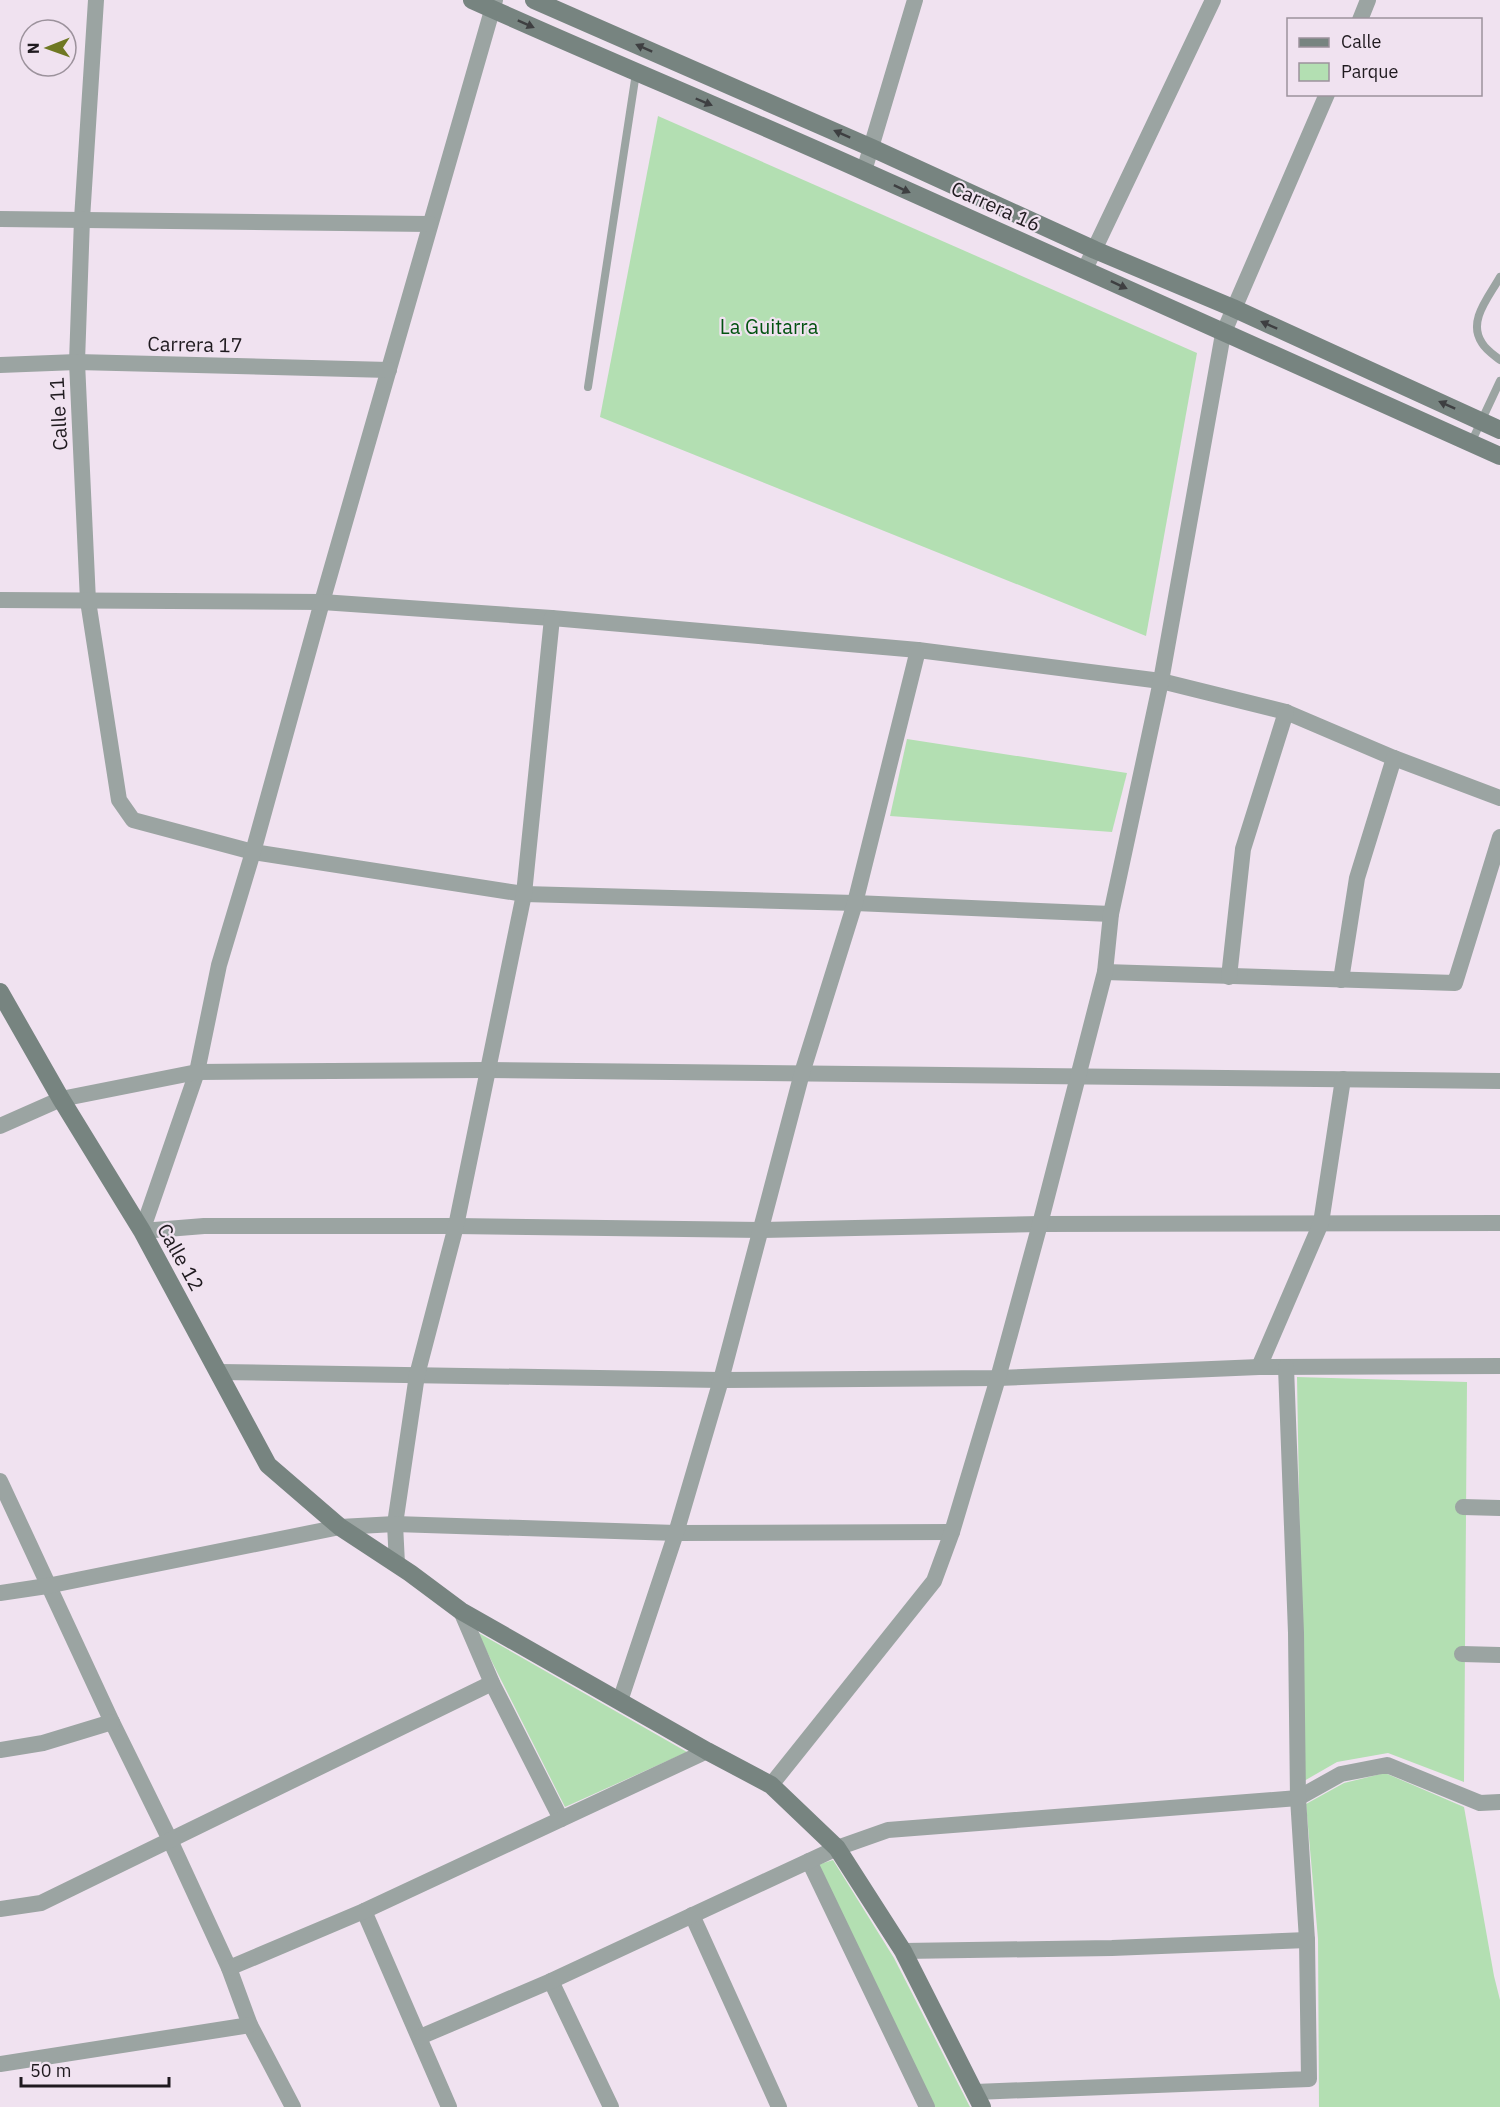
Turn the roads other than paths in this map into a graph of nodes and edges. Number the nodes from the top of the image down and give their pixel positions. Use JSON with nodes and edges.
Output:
{"nodes":[{"id":1,"x":96,"y":0,"type":"edge"},
{"id":2,"x":472,"y":0,"type":"edge"},
{"id":3,"x":534,"y":0,"type":"edge"},
{"id":4,"x":915,"y":0,"type":"edge"},
{"id":5,"x":1213,"y":0,"type":"edge"},
{"id":6,"x":1368,"y":0,"type":"edge"},
{"id":7,"x":494,"y":5,"type":"edge"},
{"id":8,"x":1361,"y":18,"type":"edge"},
{"id":9,"x":636,"y":73,"type":"junction"},
{"id":10,"x":1326,"y":96,"type":"edge"},
{"id":11,"x":872,"y":148,"type":"junction"},
{"id":12,"x":864,"y":171,"type":"junction"},
{"id":13,"x":0,"y":219,"type":"edge"},
{"id":14,"x":82,"y":219,"type":"junction"},
{"id":15,"x":430,"y":224,"type":"junction"},
{"id":16,"x":1095,"y":250,"type":"junction"},
{"id":17,"x":1085,"y":269,"type":"junction"},
{"id":18,"x":1500,"y":277,"type":"edge"},
{"id":19,"x":1233,"y":308,"type":"junction"},
{"id":20,"x":1223,"y":334,"type":"junction"},
{"id":21,"x":1500,"y":360,"type":"edge"},
{"id":22,"x":76,"y":362,"type":"junction"},
{"id":23,"x":0,"y":365,"type":"edge"},
{"id":24,"x":389,"y":369,"type":"junction"},
{"id":25,"x":1500,"y":381,"type":"edge"},
{"id":26,"x":588,"y":387,"type":"dead end"},
{"id":27,"x":1481,"y":421,"type":"junction"},
{"id":28,"x":1500,"y":430,"type":"edge"},
{"id":29,"x":1471,"y":443,"type":"junction"},
{"id":30,"x":1500,"y":456,"type":"edge"},
{"id":31,"x":0,"y":600,"type":"edge"},
{"id":32,"x":88,"y":601,"type":"junction"},
{"id":33,"x":322,"y":603,"type":"junction"},
{"id":34,"x":552,"y":618,"type":"junction"},
{"id":35,"x":918,"y":650,"type":"junction"},
{"id":36,"x":1161,"y":681,"type":"junction"},
{"id":37,"x":1286,"y":712,"type":"junction"},
{"id":38,"x":1394,"y":758,"type":"junction"},
{"id":39,"x":1500,"y":798,"type":"edge"},
{"id":40,"x":1500,"y":837,"type":"edge"},
{"id":41,"x":253,"y":852,"type":"junction"},
{"id":42,"x":524,"y":894,"type":"junction"},
{"id":43,"x":855,"y":903,"type":"junction"},
{"id":44,"x":1112,"y":914,"type":"junction"},
{"id":45,"x":1105,"y":972,"type":"junction"},
{"id":46,"x":1229,"y":977,"type":"junction"},
{"id":47,"x":1341,"y":980,"type":"junction"},
{"id":48,"x":0,"y":992,"type":"edge"},
{"id":49,"x":487,"y":1070,"type":"junction"},
{"id":50,"x":197,"y":1072,"type":"junction"},
{"id":51,"x":802,"y":1073,"type":"junction"},
{"id":52,"x":1078,"y":1076,"type":"junction"},
{"id":53,"x":1343,"y":1079,"type":"junction"},
{"id":54,"x":1500,"y":1081,"type":"edge"},
{"id":55,"x":61,"y":1100,"type":"junction"},
{"id":56,"x":0,"y":1126,"type":"edge"},
{"id":57,"x":1321,"y":1223,"type":"junction"},
{"id":58,"x":1500,"y":1223,"type":"edge"},
{"id":59,"x":1040,"y":1224,"type":"junction"},
{"id":60,"x":456,"y":1226,"type":"junction"},
{"id":61,"x":762,"y":1230,"type":"junction"},
{"id":62,"x":142,"y":1231,"type":"junction"},
{"id":63,"x":1500,"y":1366,"type":"edge"},
{"id":64,"x":1259,"y":1367,"type":"junction"},
{"id":65,"x":1286,"y":1367,"type":"junction"},
{"id":66,"x":219,"y":1372,"type":"junction"},
{"id":67,"x":417,"y":1375,"type":"junction"},
{"id":68,"x":998,"y":1378,"type":"junction"},
{"id":69,"x":721,"y":1380,"type":"junction"},
{"id":70,"x":0,"y":1481,"type":"edge"},
{"id":71,"x":1463,"y":1507,"type":"dead end"},
{"id":72,"x":1500,"y":1508,"type":"edge"},
{"id":73,"x":395,"y":1524,"type":"junction"},
{"id":74,"x":340,"y":1527,"type":"junction"},
{"id":75,"x":952,"y":1532,"type":"junction"},
{"id":76,"x":676,"y":1533,"type":"junction"},
{"id":77,"x":397,"y":1564,"type":"junction"},
{"id":78,"x":47,"y":1586,"type":"junction"},
{"id":79,"x":0,"y":1593,"type":"edge"},
{"id":80,"x":460,"y":1611,"type":"junction"},
{"id":81,"x":1462,"y":1654,"type":"dead end"},
{"id":82,"x":1500,"y":1655,"type":"edge"},
{"id":83,"x":492,"y":1683,"type":"junction"},
{"id":84,"x":621,"y":1701,"type":"junction"},
{"id":85,"x":112,"y":1722,"type":"junction"},
{"id":86,"x":0,"y":1750,"type":"edge"},
{"id":87,"x":707,"y":1751,"type":"junction"},
{"id":88,"x":771,"y":1785,"type":"junction"},
{"id":89,"x":1298,"y":1798,"type":"junction"},
{"id":90,"x":1500,"y":1802,"type":"edge"},
{"id":91,"x":561,"y":1818,"type":"junction"},
{"id":92,"x":170,"y":1840,"type":"junction"},
{"id":93,"x":837,"y":1848,"type":"junction"},
{"id":94,"x":809,"y":1861,"type":"junction"},
{"id":95,"x":0,"y":1909,"type":"edge"},
{"id":96,"x":364,"y":1911,"type":"junction"},
{"id":97,"x":692,"y":1915,"type":"junction"},
{"id":98,"x":1307,"y":1940,"type":"junction"},
{"id":99,"x":903,"y":1952,"type":"junction"},
{"id":100,"x":229,"y":1968,"type":"junction"},
{"id":101,"x":551,"y":1981,"type":"junction"},
{"id":102,"x":250,"y":2025,"type":"junction"},
{"id":103,"x":420,"y":2037,"type":"junction"},
{"id":104,"x":0,"y":2064,"type":"edge"},
{"id":105,"x":979,"y":2100,"type":"edge"},
{"id":106,"x":292,"y":2107,"type":"edge"},
{"id":107,"x":449,"y":2107,"type":"edge"},
{"id":108,"x":611,"y":2107,"type":"edge"},
{"id":109,"x":778,"y":2107,"type":"edge"},
{"id":110,"x":927,"y":2107,"type":"edge"}],
"edges":[{"from":1,"to":14,"type":"street","name":"Calle 11"},
{"from":2,"to":7,"type":"main road","name":"Carrera 16"},
{"from":11,"to":3,"type":"main road","name":"Carrera 16","one_way":true},
{"from":4,"to":11,"type":"street"},
{"from":5,"to":16,"type":"street"},
{"from":6,"to":8,"type":"street"},
{"from":7,"to":9,"type":"main road","name":"Carrera 16","one_way":true},
{"from":7,"to":15,"type":"street"},
{"from":9,"to":12,"type":"main road","name":"Carrera 16","one_way":true},
{"from":9,"to":26,"type":"lane"},
{"from":10,"to":19,"type":"street"},
{"from":11,"to":12,"type":"street"},
{"from":11,"to":16,"type":"main road","name":"Carrera 16"},
{"from":12,"to":17,"type":"main road","name":"Carrera 16","one_way":true},
{"from":13,"to":14,"type":"street"},
{"from":14,"to":15,"type":"street"},
{"from":14,"to":22,"type":"street","name":"Calle 11"},
{"from":15,"to":24,"type":"street"},
{"from":16,"to":17,"type":"street"},
{"from":16,"to":19,"type":"main road","name":"Carrera 16"},
{"from":17,"to":20,"type":"main road","name":"Carrera 16","one_way":true},
{"from":18,"to":21,"type":"lane"},
{"from":19,"to":20,"type":"street"},
{"from":27,"to":19,"type":"main road","name":"Carrera 16","one_way":true},
{"from":20,"to":29,"type":"main road","name":"Carrera 16"},
{"from":20,"to":36,"type":"street"},
{"from":22,"to":23,"type":"street","name":"Carrera 17"},
{"from":22,"to":24,"type":"street","name":"Carrera 17"},
{"from":22,"to":32,"type":"street","name":"Calle 11"},
{"from":24,"to":33,"type":"street"},
{"from":25,"to":27,"type":"lane"},
{"from":27,"to":28,"type":"main road","name":"Carrera 16"},
{"from":27,"to":29,"type":"lane"},
{"from":29,"to":30,"type":"main road","name":"Carrera 16"},
{"from":31,"to":32,"type":"street"},
{"from":32,"to":33,"type":"street"},
{"from":32,"to":41,"type":"street","name":"Calle 11"},
{"from":33,"to":34,"type":"street"},
{"from":33,"to":41,"type":"street"},
{"from":34,"to":35,"type":"street"},
{"from":34,"to":42,"type":"street"},
{"from":35,"to":36,"type":"street"},
{"from":35,"to":43,"type":"street"},
{"from":36,"to":37,"type":"street"},
{"from":36,"to":44,"type":"street"},
{"from":37,"to":38,"type":"street"},
{"from":37,"to":46,"type":"street"},
{"from":38,"to":39,"type":"street"},
{"from":38,"to":47,"type":"street"},
{"from":40,"to":47,"type":"street"},
{"from":41,"to":42,"type":"street"},
{"from":41,"to":50,"type":"street"},
{"from":42,"to":43,"type":"street"},
{"from":42,"to":49,"type":"street"},
{"from":43,"to":44,"type":"street"},
{"from":43,"to":51,"type":"street"},
{"from":44,"to":45,"type":"street"},
{"from":45,"to":46,"type":"street"},
{"from":45,"to":52,"type":"street"},
{"from":46,"to":47,"type":"street"},
{"from":48,"to":55,"type":"main road","name":"Calle 12"},
{"from":49,"to":50,"type":"street"},
{"from":49,"to":51,"type":"street"},
{"from":49,"to":60,"type":"street"},
{"from":50,"to":55,"type":"street"},
{"from":50,"to":62,"type":"street"},
{"from":51,"to":52,"type":"street"},
{"from":51,"to":61,"type":"street"},
{"from":52,"to":53,"type":"street"},
{"from":52,"to":59,"type":"street"},
{"from":53,"to":54,"type":"street"},
{"from":53,"to":57,"type":"street"},
{"from":55,"to":56,"type":"street"},
{"from":55,"to":62,"type":"main road","name":"Calle 12"},
{"from":57,"to":58,"type":"street"},
{"from":57,"to":59,"type":"street"},
{"from":57,"to":64,"type":"street"},
{"from":59,"to":61,"type":"street"},
{"from":59,"to":68,"type":"street"},
{"from":60,"to":61,"type":"street"},
{"from":60,"to":62,"type":"street"},
{"from":60,"to":67,"type":"street"},
{"from":61,"to":69,"type":"street"},
{"from":62,"to":66,"type":"main road","name":"Calle 12"},
{"from":63,"to":65,"type":"street"},
{"from":64,"to":65,"type":"street"},
{"from":64,"to":68,"type":"street"},
{"from":65,"to":89,"type":"street"},
{"from":66,"to":67,"type":"street"},
{"from":66,"to":74,"type":"main road","name":"Calle 12"},
{"from":67,"to":69,"type":"street"},
{"from":67,"to":73,"type":"street"},
{"from":68,"to":69,"type":"street"},
{"from":68,"to":75,"type":"street"},
{"from":69,"to":76,"type":"street"},
{"from":70,"to":78,"type":"street"},
{"from":71,"to":72,"type":"street"},
{"from":73,"to":74,"type":"street"},
{"from":73,"to":76,"type":"street"},
{"from":73,"to":77,"type":"street"},
{"from":74,"to":77,"type":"main road","name":"Calle 12"},
{"from":74,"to":78,"type":"street"},
{"from":75,"to":76,"type":"street"},
{"from":75,"to":88,"type":"street"},
{"from":76,"to":84,"type":"street"},
{"from":77,"to":80,"type":"main road","name":"Calle 12"},
{"from":78,"to":79,"type":"street"},
{"from":78,"to":85,"type":"street"},
{"from":80,"to":83,"type":"street"},
{"from":80,"to":84,"type":"main road","name":"Calle 12"},
{"from":81,"to":82,"type":"street"},
{"from":83,"to":91,"type":"street"},
{"from":83,"to":92,"type":"street"},
{"from":84,"to":87,"type":"main road","name":"Calle 12"},
{"from":85,"to":86,"type":"street"},
{"from":85,"to":92,"type":"street"},
{"from":87,"to":88,"type":"main road","name":"Calle 12"},
{"from":87,"to":91,"type":"street"},
{"from":88,"to":93,"type":"main road","name":"Calle 12"},
{"from":89,"to":90,"type":"street"},
{"from":89,"to":93,"type":"street"},
{"from":89,"to":98,"type":"street"},
{"from":91,"to":96,"type":"street"},
{"from":92,"to":95,"type":"street"},
{"from":92,"to":100,"type":"street"},
{"from":93,"to":94,"type":"street"},
{"from":93,"to":99,"type":"main road","name":"Calle 12"},
{"from":94,"to":97,"type":"street"},
{"from":94,"to":110,"type":"street"},
{"from":96,"to":100,"type":"street"},
{"from":96,"to":103,"type":"street"},
{"from":97,"to":101,"type":"street"},
{"from":97,"to":109,"type":"street"},
{"from":98,"to":99,"type":"street"},
{"from":98,"to":105,"type":"street"},
{"from":99,"to":105,"type":"main road","name":"Calle 12"},
{"from":100,"to":102,"type":"street"},
{"from":101,"to":103,"type":"street"},
{"from":101,"to":108,"type":"street"},
{"from":102,"to":104,"type":"street"},
{"from":102,"to":106,"type":"street"},
{"from":103,"to":107,"type":"street"}]}
